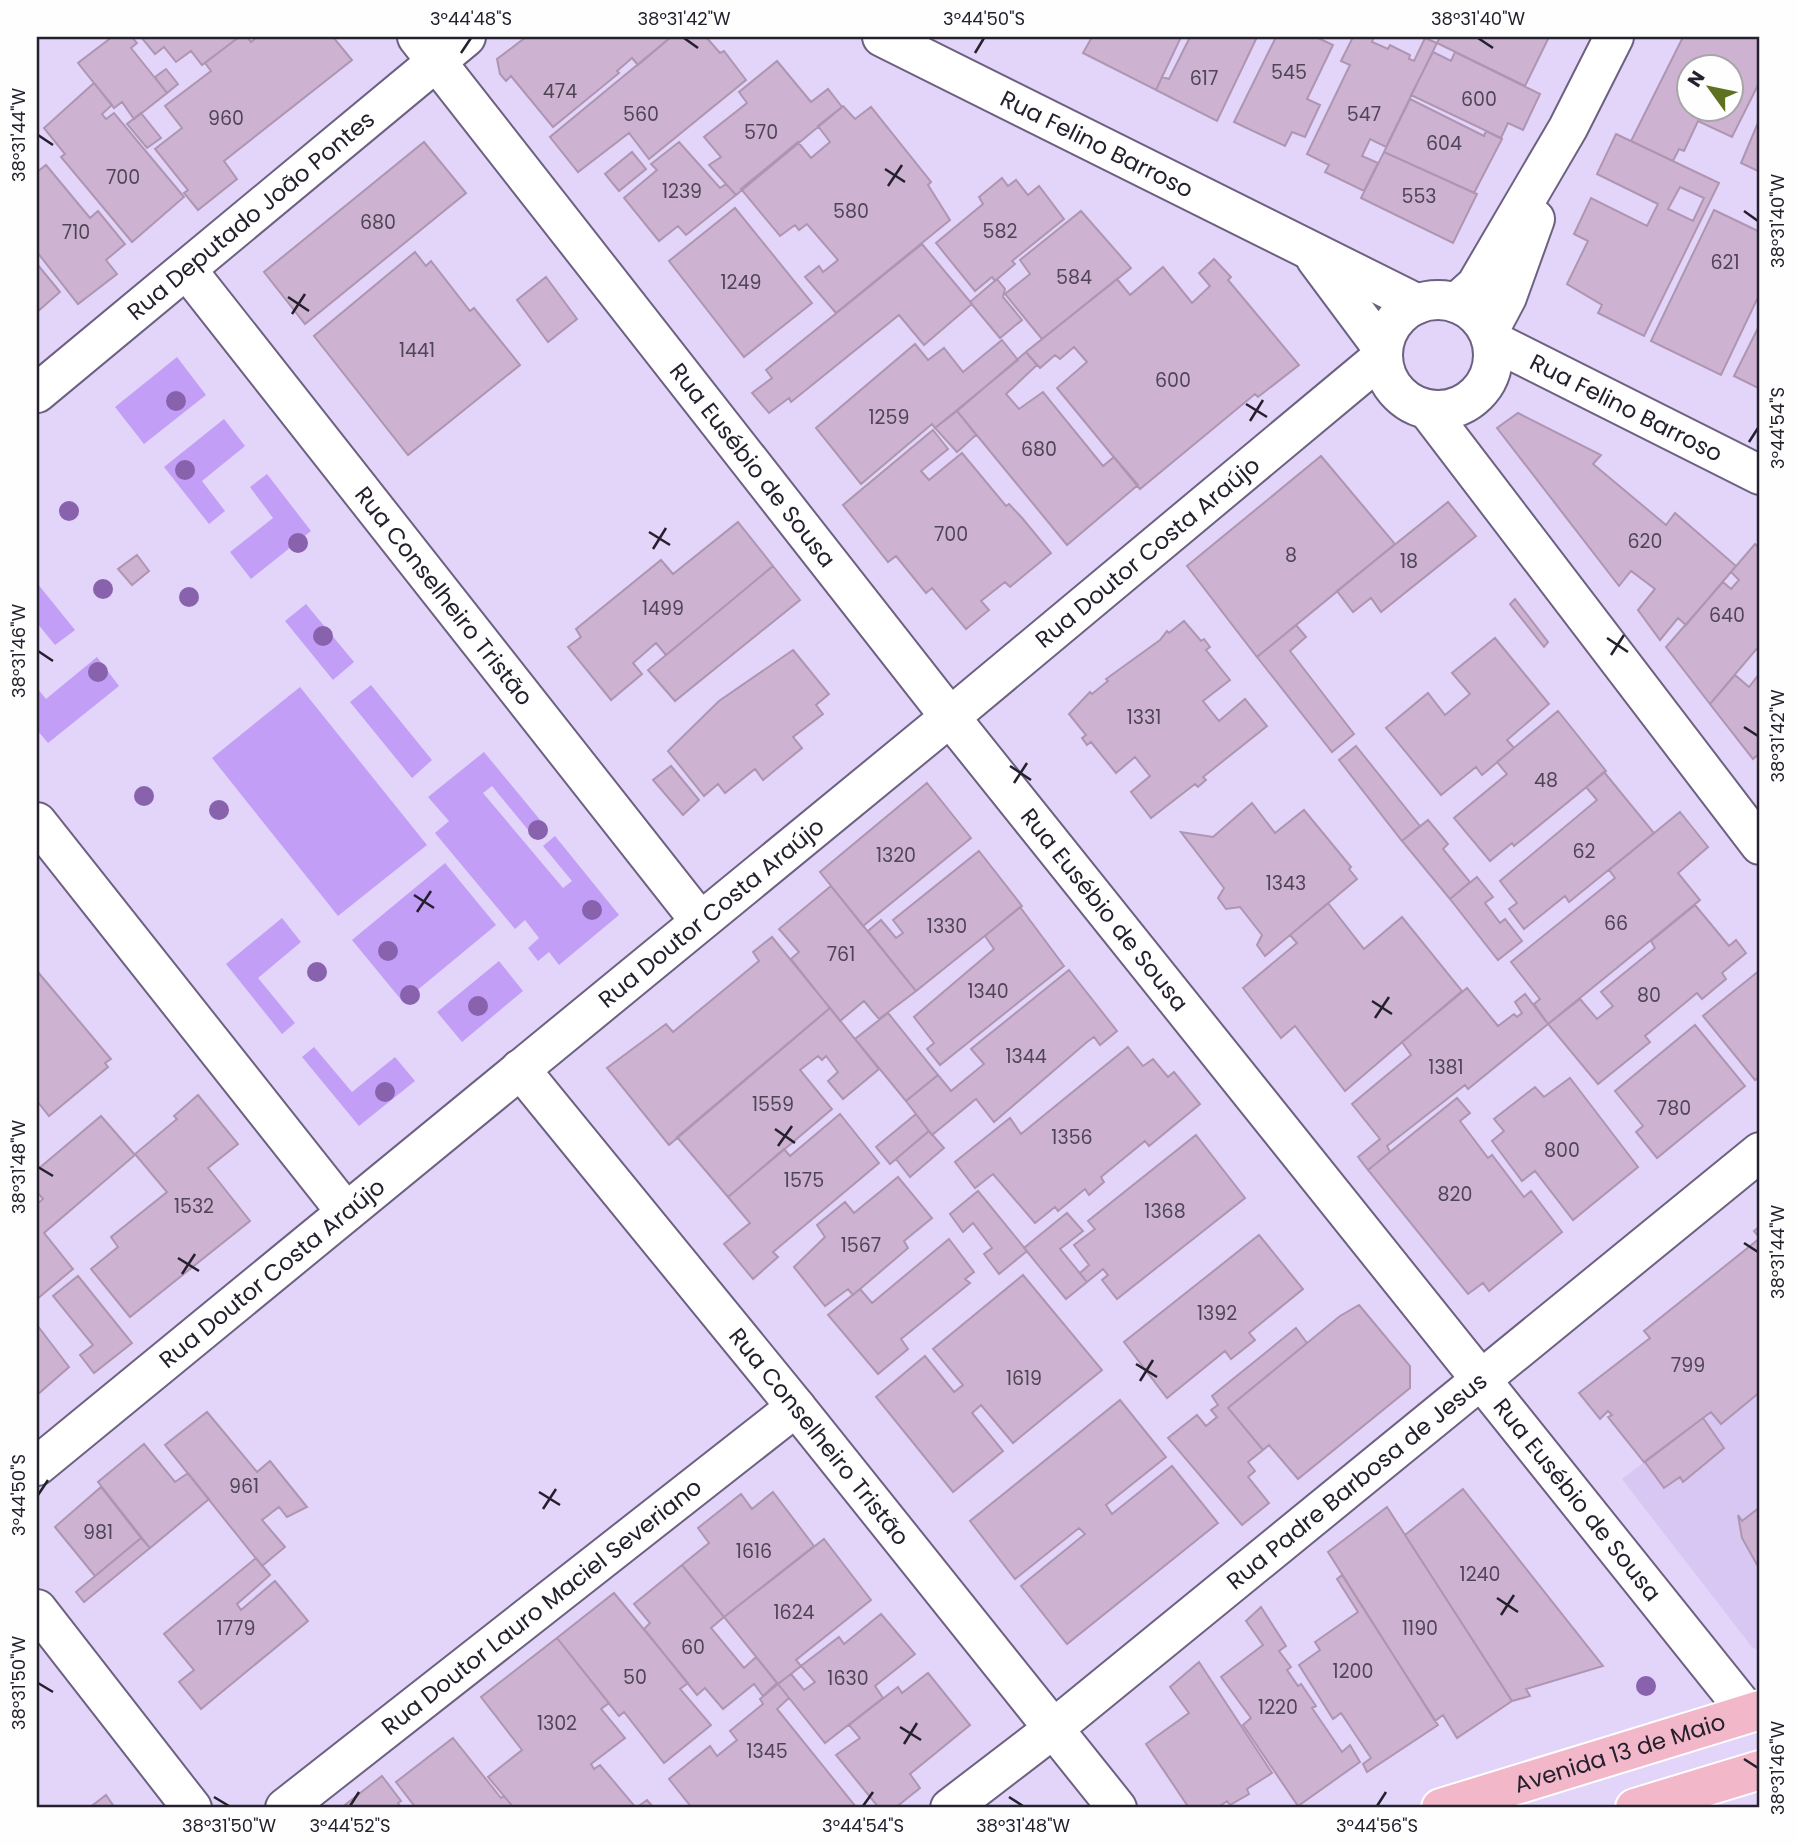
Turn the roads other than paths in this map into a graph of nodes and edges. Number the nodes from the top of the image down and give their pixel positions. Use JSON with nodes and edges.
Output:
{"nodes":[{"id":1,"x":466,"y":37,"type":"edge"},
{"id":2,"x":882,"y":37,"type":"edge"},
{"id":3,"x":1614,"y":37,"type":"edge"},
{"id":4,"x":427,"y":49,"type":"edge"},
{"id":5,"x":1568,"y":128,"type":"junction"},
{"id":6,"x":1311,"y":251,"type":"junction"},
{"id":7,"x":187,"y":270,"type":"junction"},
{"id":8,"x":1456,"y":303,"type":"junction"},
{"id":9,"x":1418,"y":304,"type":"junction"},
{"id":10,"x":1491,"y":336,"type":"junction"},
{"id":11,"x":1383,"y":352,"type":"junction"},
{"id":12,"x":37,"y":393,"type":"edge"},
{"id":13,"x":1427,"y":410,"type":"junction"},
{"id":14,"x":1760,"y":475,"type":"edge"},
{"id":15,"x":950,"y":717,"type":"junction"},
{"id":16,"x":37,"y":822,"type":"edge"},
{"id":17,"x":1760,"y":845,"type":"edge"},
{"id":18,"x":700,"y":921,"type":"junction"},
{"id":19,"x":520,"y":1069,"type":"junction"},
{"id":20,"x":1760,"y":1152,"type":"edge"},
{"id":21,"x":346,"y":1212,"type":"junction"},
{"id":22,"x":1479,"y":1379,"type":"junction"},
{"id":23,"x":796,"y":1406,"type":"junction"},
{"id":24,"x":37,"y":1466,"type":"edge"},
{"id":25,"x":37,"y":1609,"type":"edge"},
{"id":26,"x":1754,"y":1712,"type":"edge"},
{"id":27,"x":1053,"y":1729,"type":"junction"},
{"id":28,"x":1760,"y":1770,"type":"edge"},
{"id":29,"x":192,"y":1808,"type":"edge"},
{"id":30,"x":285,"y":1808,"type":"edge"},
{"id":31,"x":950,"y":1808,"type":"edge"},
{"id":32,"x":1116,"y":1808,"type":"edge"},
{"id":33,"x":1441,"y":1808,"type":"edge"},
{"id":34,"x":1635,"y":1808,"type":"edge"}],
"edges":[{"from":1,"to":4,"type":"street","name":"Rua Deputado João Pontes"},
{"from":2,"to":6,"type":"street","name":"Rua Felino Barroso"},
{"from":3,"to":5,"type":"street"},
{"from":4,"to":7,"type":"street","name":"Rua Deputado João Pontes"},
{"from":4,"to":15,"type":"street","name":"Rua Eusébio de Sousa"},
{"from":5,"to":8,"type":"street"},
{"from":5,"to":10,"type":"street"},
{"from":6,"to":9,"type":"street","name":"Rua Felino Barroso"},
{"from":6,"to":11,"type":"street","name":"Rua Felino Barroso"},
{"from":7,"to":12,"type":"street","name":"Rua Deputado João Pontes"},
{"from":7,"to":18,"type":"street","name":"Rua Conselheiro Tristão"},
{"from":8,"to":9,"type":"street"},
{"from":8,"to":10,"type":"street"},
{"from":9,"to":11,"type":"street"},
{"from":10,"to":13,"type":"street"},
{"from":10,"to":14,"type":"street","name":"Rua Felino Barroso"},
{"from":11,"to":13,"type":"street"},
{"from":11,"to":15,"type":"street","name":"Rua Doutor Costa Araújo"},
{"from":13,"to":17,"type":"street"},
{"from":15,"to":18,"type":"street","name":"Rua Doutor Costa Araújo"},
{"from":15,"to":22,"type":"street","name":"Rua Eusébio de Sousa"},
{"from":16,"to":21,"type":"street"},
{"from":18,"to":19,"type":"street","name":"Rua Doutor Costa Araújo"},
{"from":19,"to":21,"type":"street","name":"Rua Doutor Costa Araújo"},
{"from":19,"to":23,"type":"street","name":"Rua Conselheiro Tristão"},
{"from":20,"to":22,"type":"street","name":"Rua Padre Barbosa de Jesus"},
{"from":21,"to":24,"type":"street","name":"Rua Doutor Costa Araújo"},
{"from":22,"to":26,"type":"street","name":"Rua Eusébio de Sousa"},
{"from":22,"to":27,"type":"street","name":"Rua Padre Barbosa de Jesus"},
{"from":23,"to":27,"type":"street","name":"Rua Conselheiro Tristão"},
{"from":23,"to":30,"type":"street","name":"Rua Doutor Lauro Maciel Severiano"},
{"from":25,"to":29,"type":"street"},
{"from":26,"to":33,"type":"main road","name":"Avenida 13 de Maio"},
{"from":27,"to":31,"type":"street","name":"Rua Padre Barbosa de Jesus"},
{"from":27,"to":32,"type":"street","name":"Rua Conselheiro Tristão"},
{"from":28,"to":34,"type":"main road"}]}
